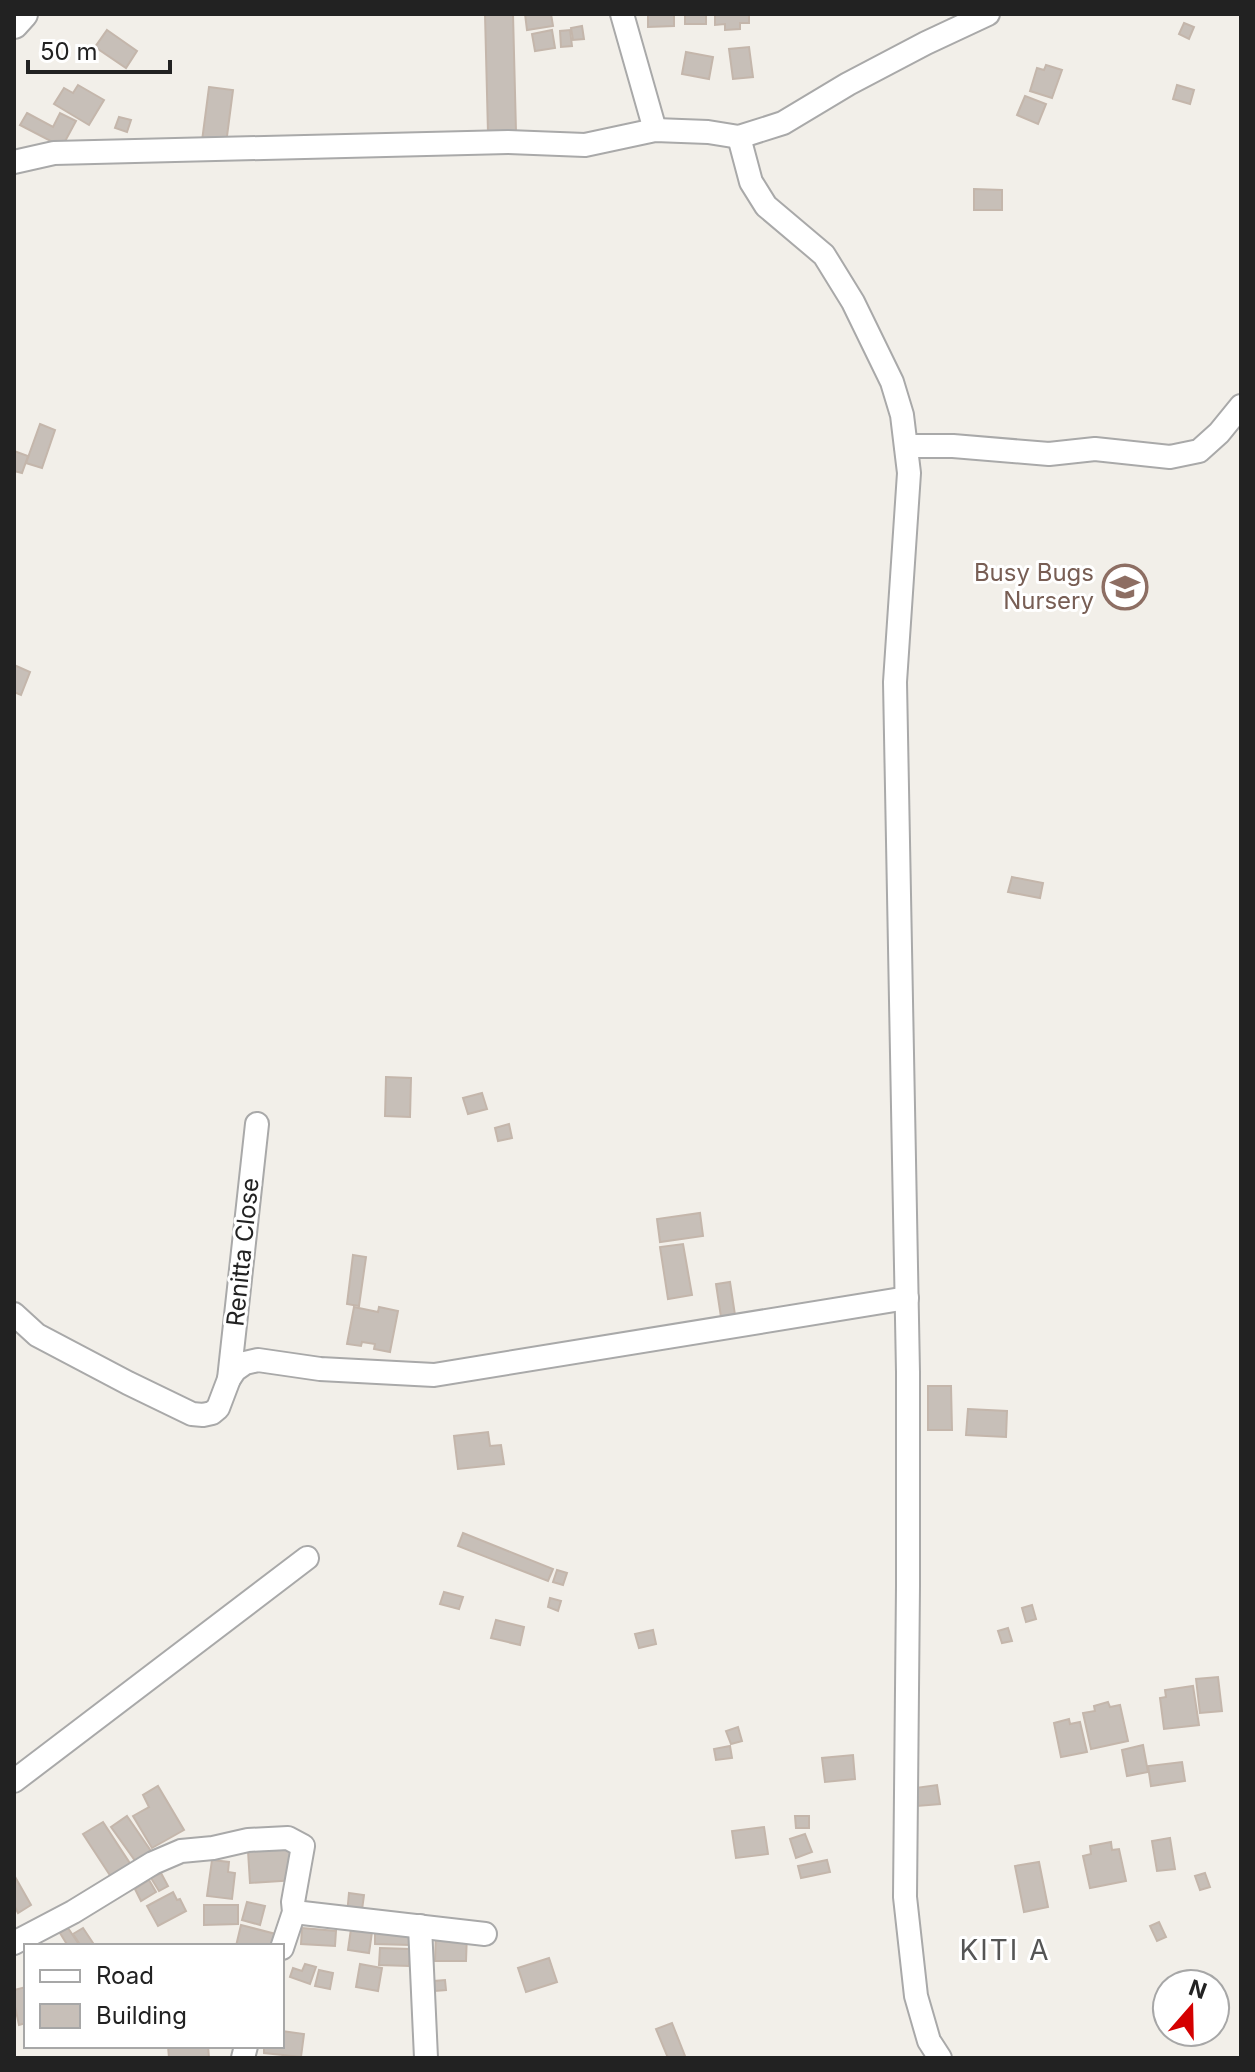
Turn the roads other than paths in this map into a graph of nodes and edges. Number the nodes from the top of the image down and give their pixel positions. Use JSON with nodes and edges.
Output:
{"nodes":[{"id":1,"x":23,"y":14,"type":"edge"},
{"id":2,"x":622,"y":14,"type":"edge"},
{"id":3,"x":988,"y":14,"type":"edge"},
{"id":4,"x":14,"y":24,"type":"edge"},
{"id":5,"x":655,"y":130,"type":"junction"},
{"id":6,"x":739,"y":137,"type":"junction"},
{"id":7,"x":14,"y":162,"type":"edge"},
{"id":8,"x":1241,"y":406,"type":"edge"},
{"id":9,"x":906,"y":446,"type":"junction"},
{"id":10,"x":257,"y":1124,"type":"dead end"},
{"id":11,"x":907,"y":1298,"type":"junction"},
{"id":12,"x":14,"y":1314,"type":"edge"},
{"id":13,"x":229,"y":1379,"type":"junction"},
{"id":14,"x":307,"y":1558,"type":"dead end"},
{"id":15,"x":14,"y":1781,"type":"edge"},
{"id":16,"x":294,"y":1912,"type":"junction"},
{"id":17,"x":420,"y":1926,"type":"junction"},
{"id":18,"x":485,"y":1934,"type":"dead end"},
{"id":19,"x":14,"y":1943,"type":"edge"},
{"id":20,"x":283,"y":1944,"type":"edge"},
{"id":21,"x":426,"y":2058,"type":"edge"},
{"id":22,"x":940,"y":2058,"type":"edge"}],
"edges":[{"from":1,"to":4,"type":"street"},
{"from":2,"to":5,"type":"street"},
{"from":3,"to":6,"type":"street"},
{"from":5,"to":6,"type":"street"},
{"from":5,"to":7,"type":"street"},
{"from":6,"to":9,"type":"street"},
{"from":8,"to":9,"type":"street"},
{"from":9,"to":11,"type":"street"},
{"from":10,"to":13,"type":"street","name":"Renitta Close"},
{"from":11,"to":13,"type":"street"},
{"from":11,"to":22,"type":"street"},
{"from":12,"to":13,"type":"street"},
{"from":14,"to":15,"type":"street"},
{"from":16,"to":17,"type":"street"},
{"from":16,"to":19,"type":"street"},
{"from":16,"to":20,"type":"street"},
{"from":17,"to":18,"type":"street"},
{"from":17,"to":21,"type":"street"}]}
